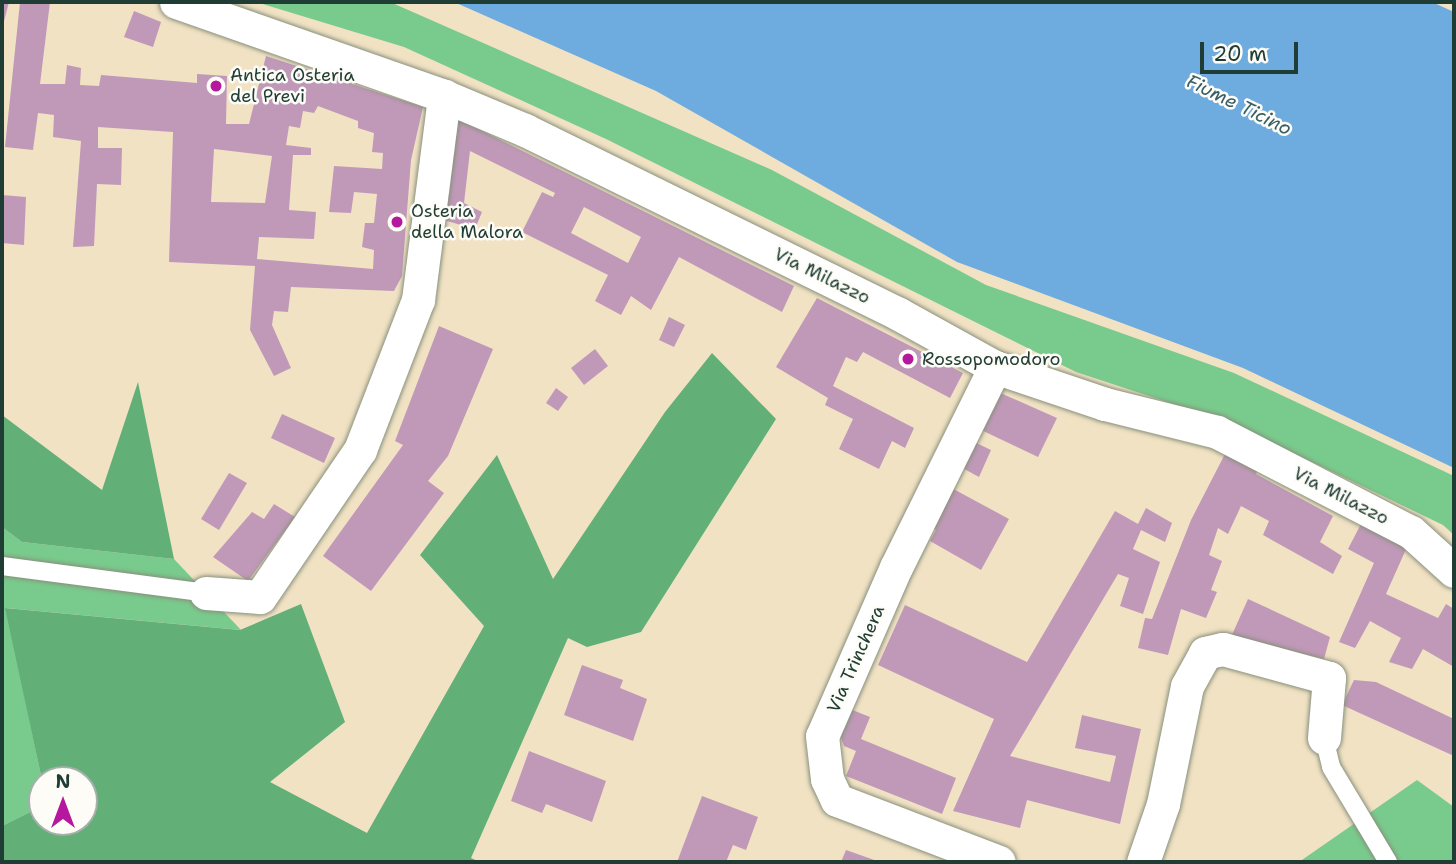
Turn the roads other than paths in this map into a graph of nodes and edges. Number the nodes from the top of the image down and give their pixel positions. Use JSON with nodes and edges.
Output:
{"nodes":[{"id":1,"x":176,"y":2,"type":"edge"},
{"id":2,"x":444,"y":96,"type":"junction"},
{"id":3,"x":995,"y":367,"type":"junction"},
{"id":4,"x":2,"y":566,"type":"edge"},
{"id":5,"x":1454,"y":571,"type":"edge"},
{"id":6,"x":206,"y":593,"type":"joint"},
{"id":7,"x":1324,"y":738,"type":"joint"},
{"id":8,"x":999,"y":862,"type":"edge"},
{"id":9,"x":1143,"y":862,"type":"edge"},
{"id":10,"x":1388,"y":862,"type":"edge"}],
"edges":[{"from":1,"to":2,"type":"street","name":"Via Milazzo"},
{"from":2,"to":3,"type":"street","name":"Via Milazzo"},
{"from":2,"to":6,"type":"street"},
{"from":3,"to":5,"type":"street","name":"Via Milazzo"},
{"from":3,"to":8,"type":"street","name":"Via Trinchera"},
{"from":4,"to":6,"type":"lane"},
{"from":7,"to":9,"type":"street"},
{"from":7,"to":10,"type":"lane"}]}
